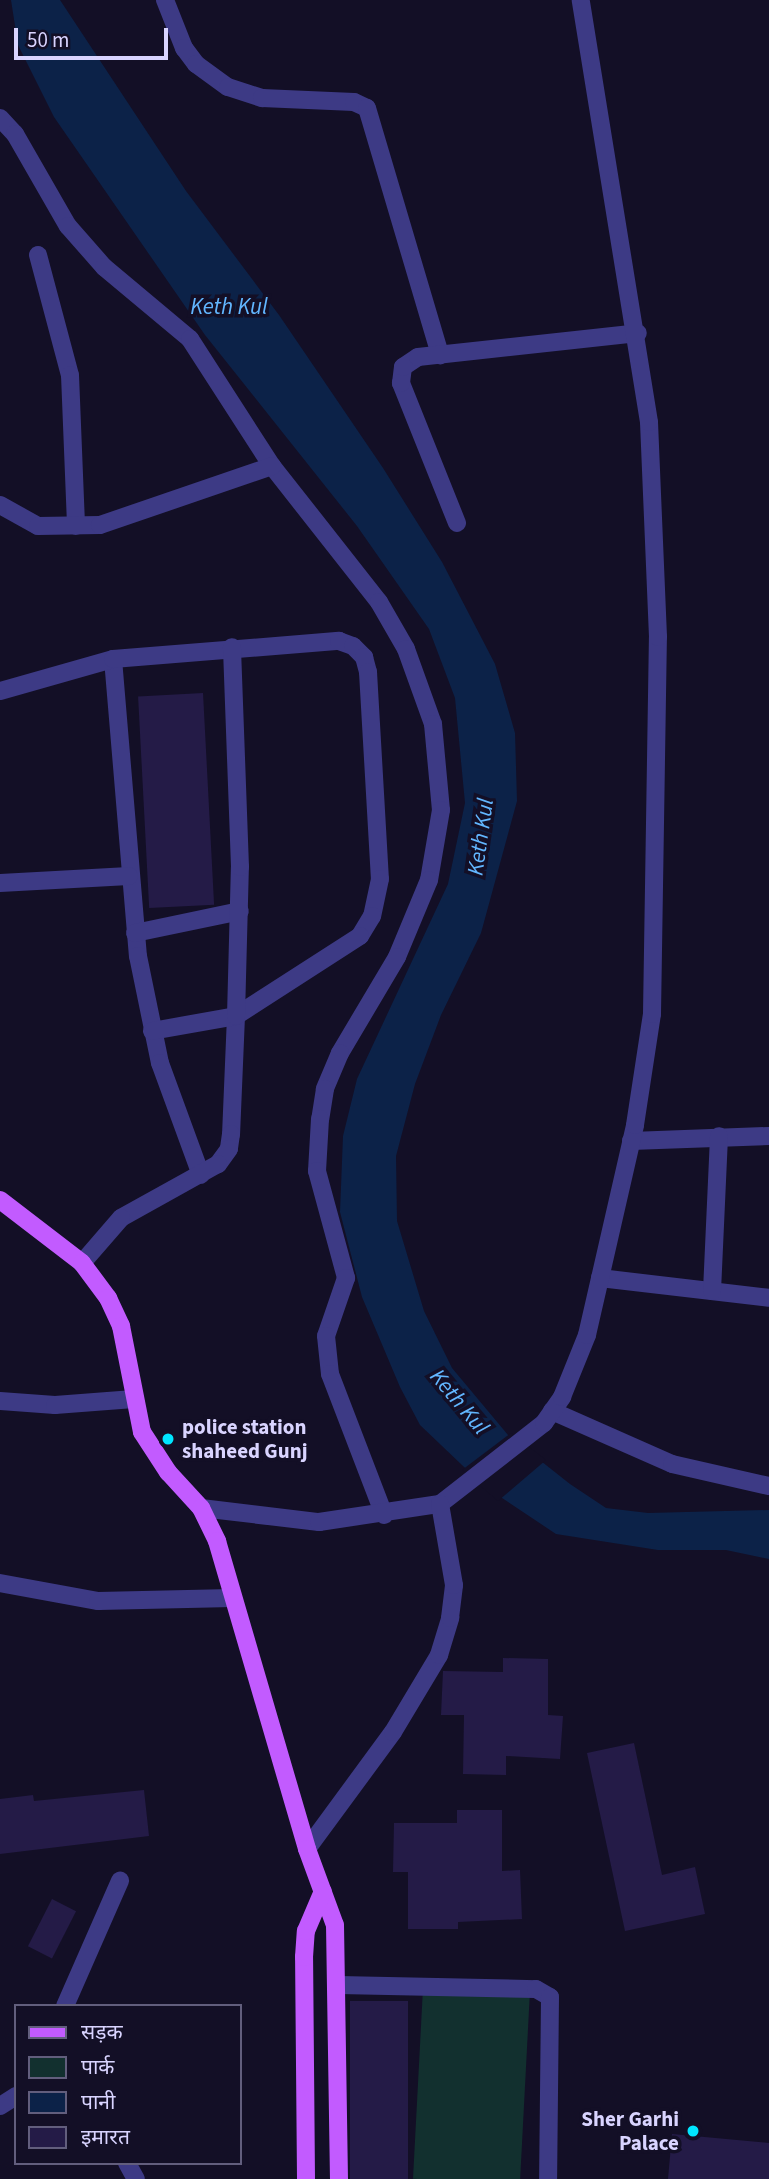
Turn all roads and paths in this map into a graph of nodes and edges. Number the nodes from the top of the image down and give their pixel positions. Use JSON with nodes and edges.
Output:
{"nodes":[{"id":1,"x":165,"y":0,"type":"edge"},
{"id":2,"x":580,"y":0,"type":"edge"},
{"id":3,"x":0,"y":118,"type":"edge"},
{"id":4,"x":38,"y":255,"type":"dead end"},
{"id":5,"x":638,"y":333,"type":"junction"},
{"id":6,"x":440,"y":355,"type":"junction"},
{"id":7,"x":272,"y":466,"type":"junction"},
{"id":8,"x":0,"y":505,"type":"edge"},
{"id":9,"x":457,"y":523,"type":"dead end"},
{"id":10,"x":76,"y":526,"type":"junction"},
{"id":11,"x":232,"y":647,"type":"junction"},
{"id":12,"x":113,"y":659,"type":"junction"},
{"id":13,"x":0,"y":691,"type":"edge"},
{"id":14,"x":129,"y":876,"type":"junction"},
{"id":15,"x":0,"y":883,"type":"edge"},
{"id":16,"x":240,"y":911,"type":"junction"},
{"id":17,"x":135,"y":933,"type":"junction"},
{"id":18,"x":236,"y":1016,"type":"junction"},
{"id":19,"x":152,"y":1031,"type":"junction"},
{"id":20,"x":719,"y":1136,"type":"junction"},
{"id":21,"x":769,"y":1136,"type":"edge"},
{"id":22,"x":631,"y":1141,"type":"junction"},
{"id":23,"x":201,"y":1175,"type":"junction"},
{"id":24,"x":0,"y":1200,"type":"edge"},
{"id":25,"x":82,"y":1263,"type":"junction"},
{"id":26,"x":600,"y":1278,"type":"junction"},
{"id":27,"x":712,"y":1291,"type":"junction"},
{"id":28,"x":769,"y":1298,"type":"edge"},
{"id":29,"x":134,"y":1399,"type":"junction"},
{"id":30,"x":0,"y":1401,"type":"edge"},
{"id":31,"x":548,"y":1417,"type":"junction"},
{"id":32,"x":769,"y":1486,"type":"edge"},
{"id":33,"x":444,"y":1500,"type":"junction"},
{"id":34,"x":201,"y":1508,"type":"junction"},
{"id":35,"x":384,"y":1515,"type":"junction"},
{"id":36,"x":0,"y":1583,"type":"edge"},
{"id":37,"x":232,"y":1598,"type":"junction"},
{"id":38,"x":307,"y":1849,"type":"junction"},
{"id":39,"x":120,"y":1881,"type":"dead end"},
{"id":40,"x":323,"y":1891,"type":"junction"},
{"id":41,"x":338,"y":1985,"type":"junction"},
{"id":42,"x":66,"y":2004,"type":"edge"},
{"id":43,"x":306,"y":2179,"type":"edge"},
{"id":44,"x":340,"y":2179,"type":"edge"},
{"id":45,"x":548,"y":2179,"type":"edge"}],
"edges":[{"from":1,"to":6,"type":"street"},
{"from":2,"to":5,"type":"street"},
{"from":3,"to":7,"type":"street"},
{"from":4,"to":10,"type":"street"},
{"from":5,"to":6,"type":"street"},
{"from":5,"to":22,"type":"street"},
{"from":6,"to":9,"type":"street"},
{"from":7,"to":10,"type":"street"},
{"from":7,"to":35,"type":"street"},
{"from":8,"to":10,"type":"street"},
{"from":11,"to":12,"type":"street"},
{"from":11,"to":16,"type":"street"},
{"from":11,"to":18,"type":"street"},
{"from":12,"to":13,"type":"street"},
{"from":12,"to":14,"type":"street"},
{"from":14,"to":15,"type":"street"},
{"from":14,"to":17,"type":"street"},
{"from":16,"to":17,"type":"street"},
{"from":16,"to":18,"type":"street"},
{"from":17,"to":19,"type":"street"},
{"from":18,"to":19,"type":"street"},
{"from":18,"to":23,"type":"street"},
{"from":19,"to":23,"type":"street"},
{"from":20,"to":21,"type":"street"},
{"from":20,"to":22,"type":"street"},
{"from":20,"to":27,"type":"street"},
{"from":22,"to":26,"type":"street"},
{"from":23,"to":25,"type":"street"},
{"from":24,"to":25,"type":"main road"},
{"from":25,"to":29,"type":"main road"},
{"from":26,"to":27,"type":"street"},
{"from":26,"to":31,"type":"street"},
{"from":27,"to":28,"type":"street"},
{"from":29,"to":30,"type":"street"},
{"from":29,"to":34,"type":"main road"},
{"from":31,"to":32,"type":"street"},
{"from":31,"to":33,"type":"street"},
{"from":33,"to":35,"type":"street"},
{"from":33,"to":38,"type":"street"},
{"from":34,"to":35,"type":"street"},
{"from":34,"to":37,"type":"main road"},
{"from":36,"to":37,"type":"street"},
{"from":37,"to":38,"type":"main road"},
{"from":38,"to":40,"type":"main road"},
{"from":39,"to":42,"type":"street"},
{"from":40,"to":41,"type":"main road"},
{"from":40,"to":43,"type":"main road"},
{"from":41,"to":44,"type":"main road"},
{"from":41,"to":45,"type":"street"}]}
